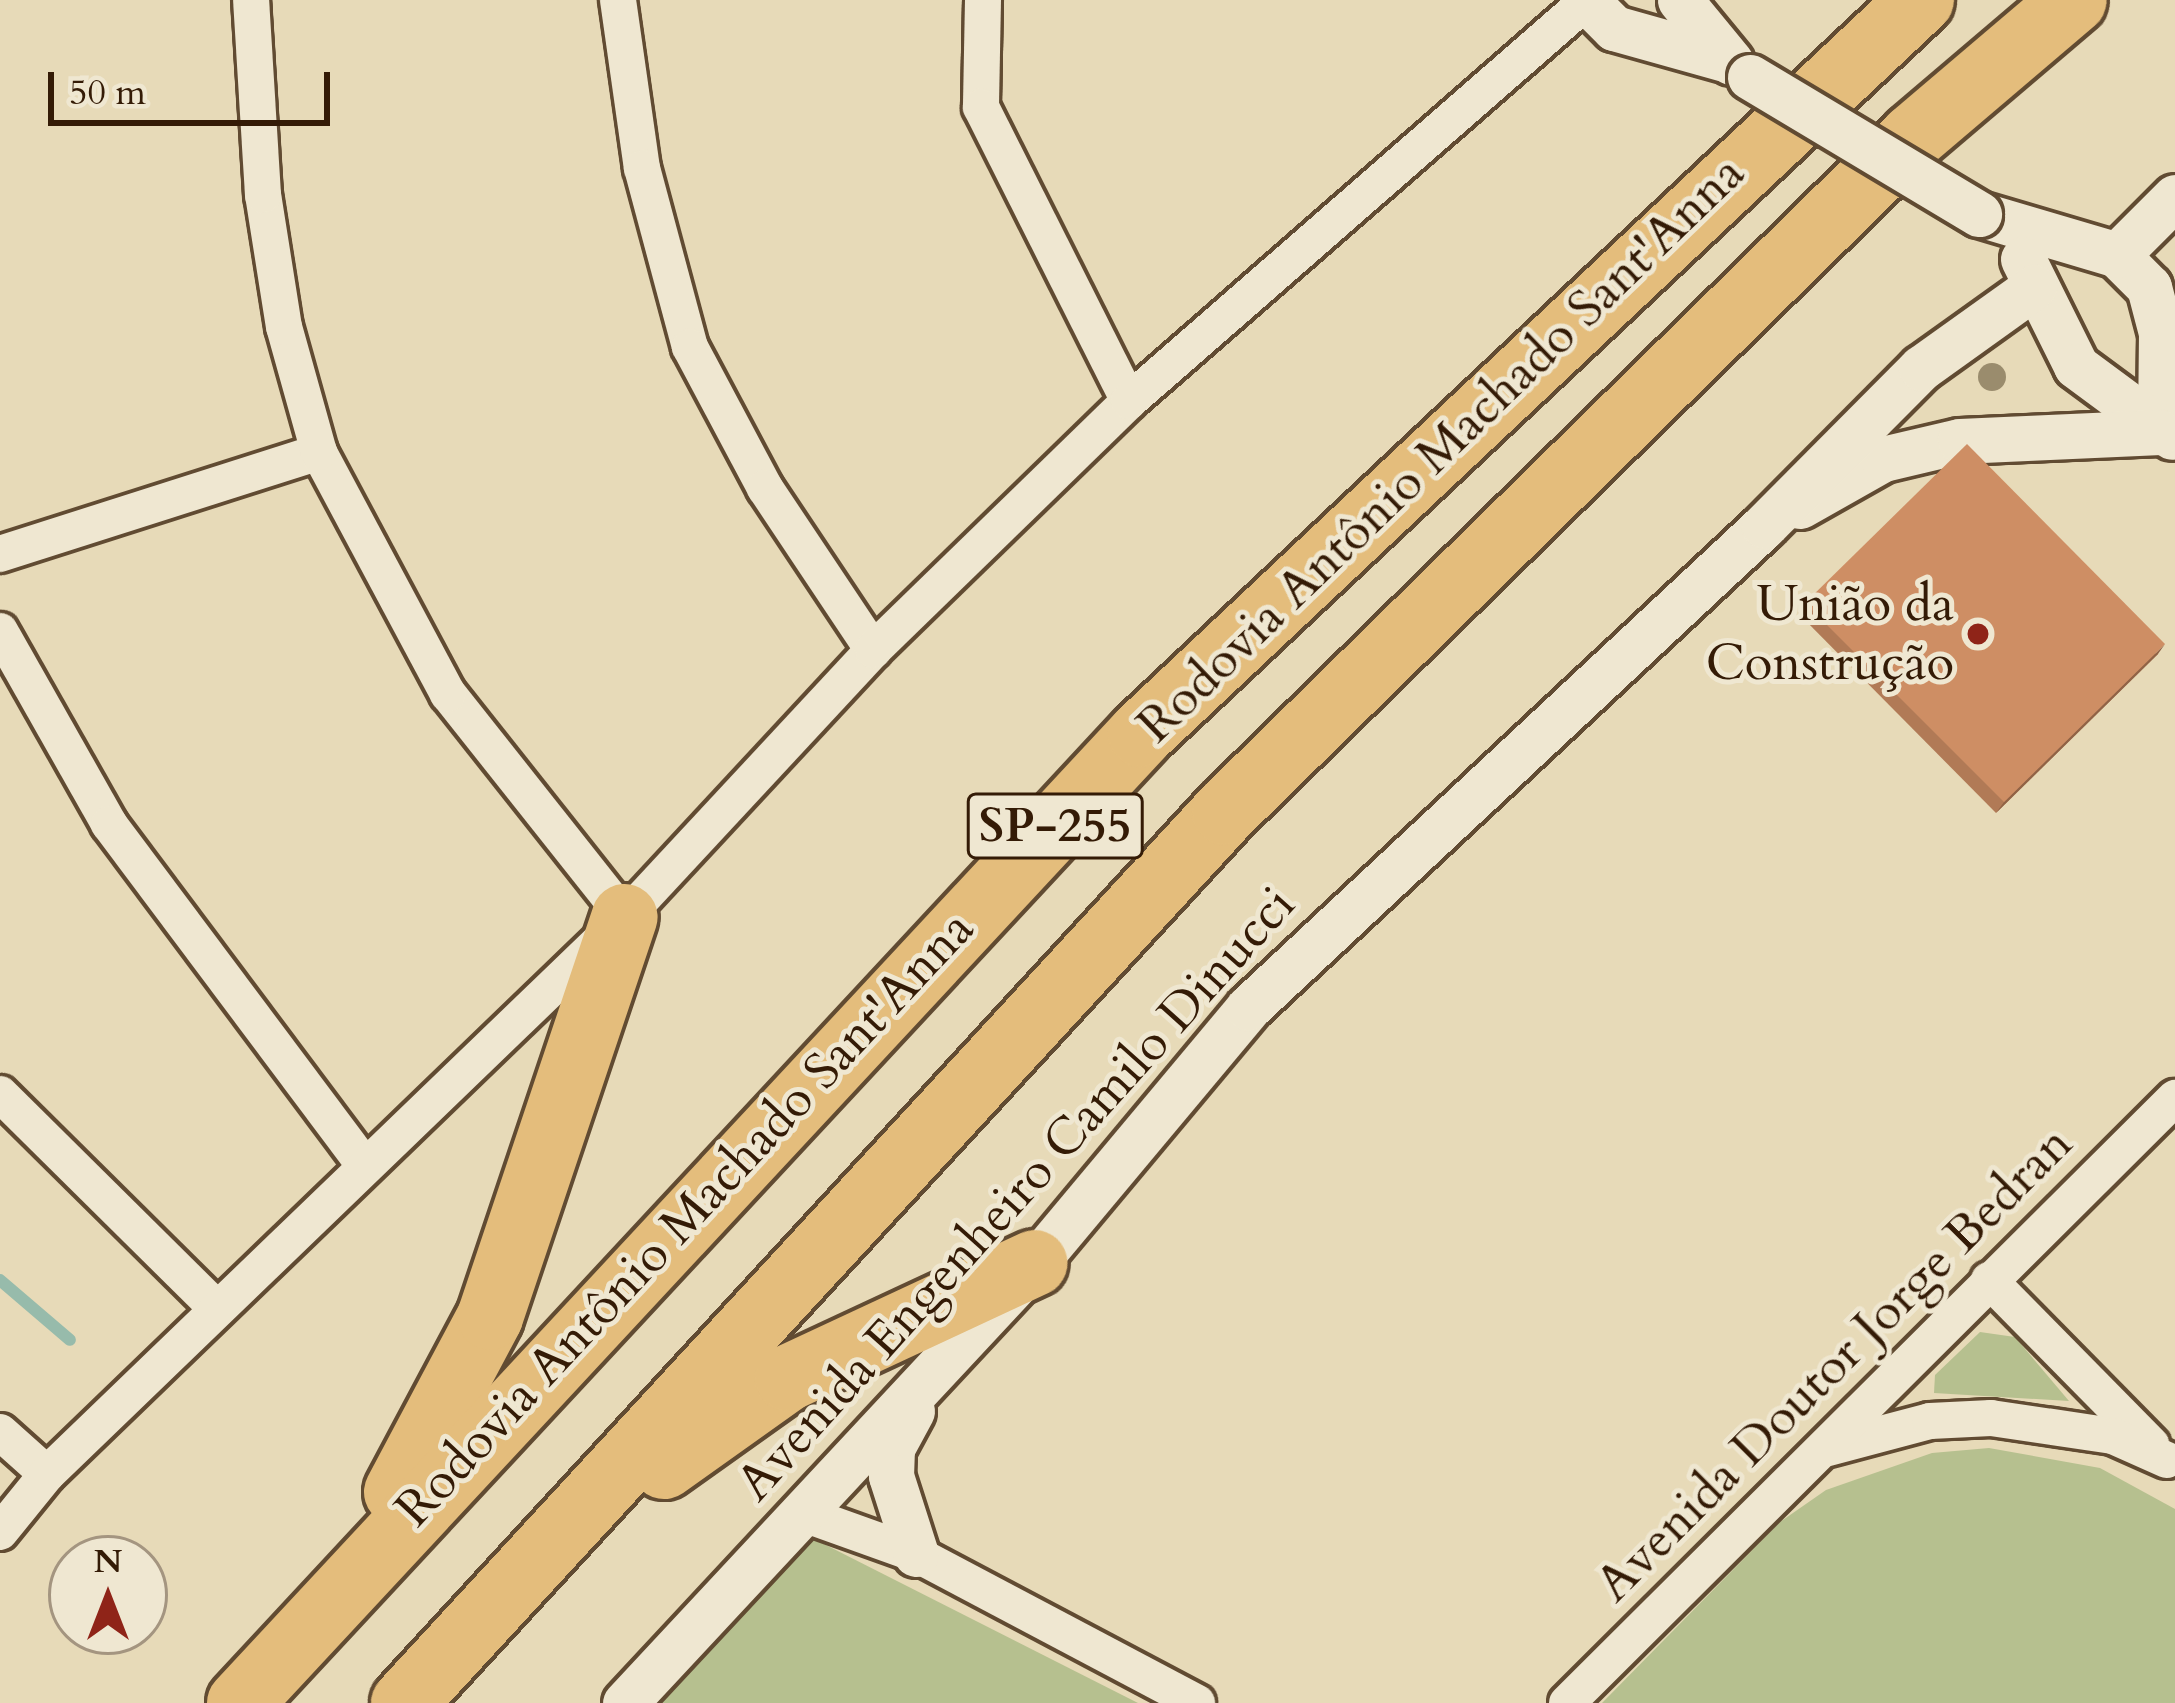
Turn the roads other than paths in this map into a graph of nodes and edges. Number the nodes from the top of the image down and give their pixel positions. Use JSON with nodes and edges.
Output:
{"nodes":[{"id":1,"x":251,"y":0,"type":"edge"},
{"id":2,"x":618,"y":0,"type":"edge"},
{"id":3,"x":982,"y":0,"type":"edge"},
{"id":4,"x":1587,"y":0,"type":"edge"},
{"id":5,"x":1680,"y":0,"type":"edge"},
{"id":6,"x":1922,"y":0,"type":"edge"},
{"id":7,"x":2074,"y":0,"type":"edge"},
{"id":8,"x":1739,"y":69,"type":"junction"},
{"id":9,"x":2175,"y":197,"type":"edge"},
{"id":10,"x":1995,"y":221,"type":"junction"},
{"id":11,"x":2116,"y":255,"type":"junction"},
{"id":12,"x":2034,"y":286,"type":"junction"},
{"id":13,"x":2162,"y":295,"type":"edge"},
{"id":14,"x":1921,"y":368,"type":"junction"},
{"id":15,"x":1129,"y":401,"type":"junction"},
{"id":16,"x":2168,"y":435,"type":"edge"},
{"id":17,"x":1960,"y":441,"type":"junction"},
{"id":18,"x":319,"y":452,"type":"junction"},
{"id":19,"x":1765,"y":526,"type":"junction"},
{"id":20,"x":0,"y":554,"type":"edge"},
{"id":21,"x":0,"y":631,"type":"edge"},
{"id":22,"x":873,"y":650,"type":"junction"},
{"id":23,"x":625,"y":917,"type":"junction"},
{"id":24,"x":0,"y":1094,"type":"edge"},
{"id":25,"x":2175,"y":1098,"type":"edge"},
{"id":26,"x":365,"y":1166,"type":"junction"},
{"id":27,"x":1035,"y":1264,"type":"junction"},
{"id":28,"x":1989,"y":1280,"type":"junction"},
{"id":29,"x":216,"y":1308,"type":"junction"},
{"id":30,"x":932,"y":1376,"type":"junction"},
{"id":31,"x":0,"y":1432,"type":"edge"},
{"id":32,"x":1813,"y":1453,"type":"junction"},
{"id":33,"x":2171,"y":1464,"type":"edge"},
{"id":34,"x":47,"y":1474,"type":"junction"},
{"id":35,"x":804,"y":1514,"type":"junction"},
{"id":36,"x":0,"y":1532,"type":"edge"},
{"id":37,"x":916,"y":1554,"type":"junction"},
{"id":38,"x":358,"y":1568,"type":"junction"},
{"id":39,"x":240,"y":1703,"type":"edge"},
{"id":40,"x":408,"y":1703,"type":"edge"},
{"id":41,"x":625,"y":1703,"type":"edge"},
{"id":42,"x":1197,"y":1703,"type":"edge"},
{"id":43,"x":1567,"y":1703,"type":"edge"}],
"edges":[{"from":1,"to":18,"type":"street"},
{"from":2,"to":22,"type":"street"},
{"from":3,"to":15,"type":"street"},
{"from":4,"to":8,"type":"street"},
{"from":4,"to":15,"type":"street"},
{"from":5,"to":8,"type":"street"},
{"from":6,"to":38,"type":"highway","name":"Rodovia Antônio Machado Sant'Anna","number":"SP-255"},
{"from":7,"to":40,"type":"highway","name":"Rodovia Antônio Machado Sant'Anna","number":"SP-255"},
{"from":8,"to":10,"type":"street","bridge":true},
{"from":9,"to":11,"type":"street"},
{"from":10,"to":11,"type":"street"},
{"from":10,"to":12,"type":"street"},
{"from":11,"to":13,"type":"street"},
{"from":12,"to":14,"type":"street","name":"Avenida Engenheiro Camilo Dinucci"},
{"from":12,"to":16,"type":"street"},
{"from":13,"to":16,"type":"street"},
{"from":14,"to":17,"type":"street"},
{"from":14,"to":19,"type":"street","name":"Avenida Engenheiro Camilo Dinucci"},
{"from":15,"to":22,"type":"street"},
{"from":16,"to":17,"type":"street","name":"Avenida Engenheiro Camilo Dinucci"},
{"from":17,"to":19,"type":"street","name":"Avenida Engenheiro Camilo Dinucci"},
{"from":18,"to":20,"type":"street"},
{"from":18,"to":23,"type":"street"},
{"from":19,"to":27,"type":"street","name":"Avenida Engenheiro Camilo Dinucci"},
{"from":21,"to":26,"type":"street"},
{"from":22,"to":23,"type":"street"},
{"from":23,"to":26,"type":"street"},
{"from":23,"to":38,"type":"highway"},
{"from":24,"to":29,"type":"street"},
{"from":25,"to":28,"type":"street","name":"Avenida Doutor Jorge Bedran"},
{"from":26,"to":29,"type":"street"},
{"from":27,"to":30,"type":"street","name":"Avenida Engenheiro Camilo Dinucci"},
{"from":27,"to":40,"type":"highway"},
{"from":28,"to":32,"type":"street","name":"Avenida Doutor Jorge Bedran"},
{"from":28,"to":33,"type":"street"},
{"from":29,"to":34,"type":"street"},
{"from":30,"to":35,"type":"street","name":"Avenida Engenheiro Camilo Dinucci"},
{"from":30,"to":37,"type":"street"},
{"from":31,"to":34,"type":"street"},
{"from":32,"to":33,"type":"street"},
{"from":32,"to":43,"type":"street","name":"Avenida Doutor Jorge Bedran"},
{"from":34,"to":36,"type":"street"},
{"from":35,"to":37,"type":"street"},
{"from":35,"to":41,"type":"street","name":"Avenida Engenheiro Camilo Dinucci"},
{"from":37,"to":42,"type":"street"},
{"from":38,"to":39,"type":"highway","name":"Rodovia Antônio Machado Sant'Anna","number":"SP-255"}]}
